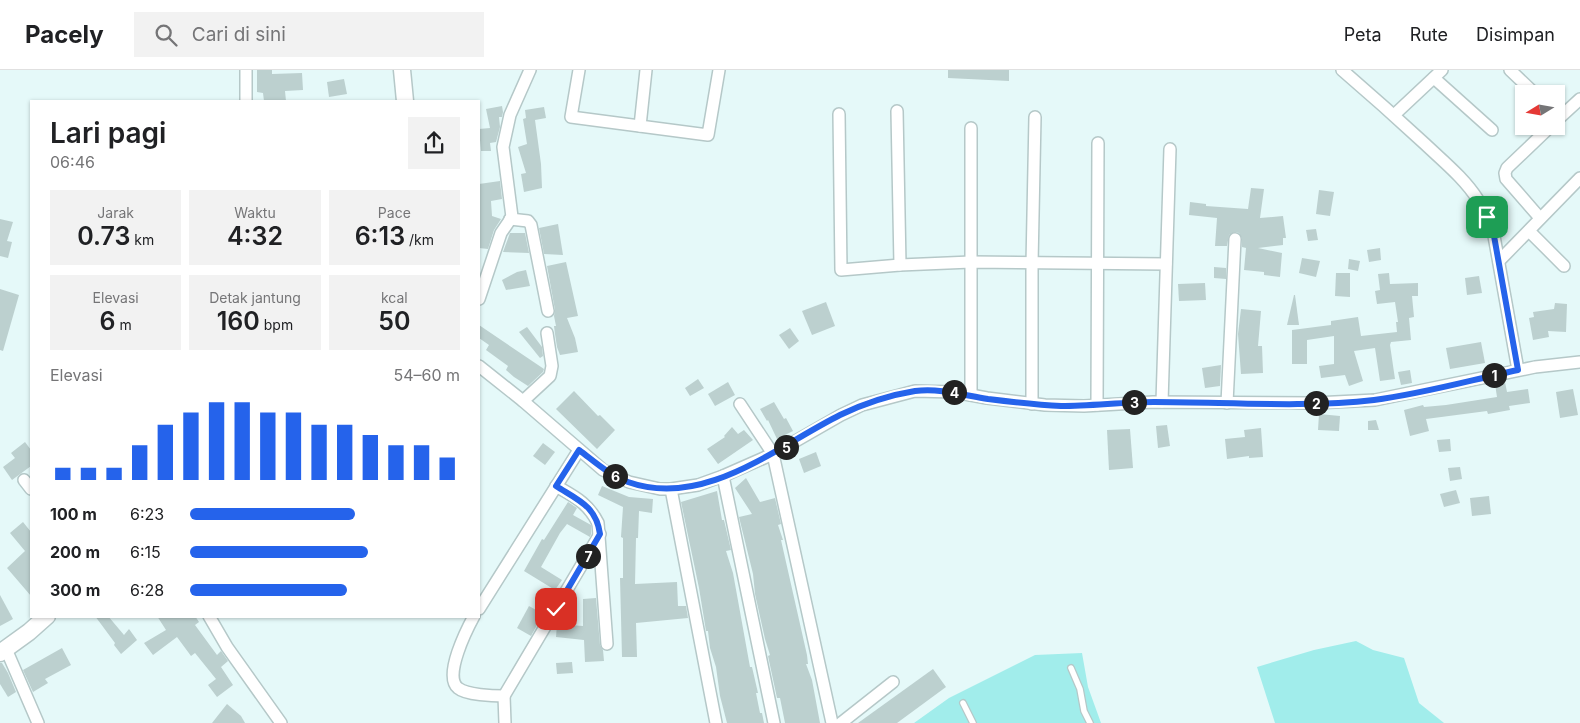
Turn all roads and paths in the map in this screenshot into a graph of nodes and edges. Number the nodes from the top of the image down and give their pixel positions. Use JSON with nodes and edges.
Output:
{"nodes":[{"id":1,"x":246,"y":70,"type":"edge"},
{"id":2,"x":402,"y":70,"type":"edge"},
{"id":3,"x":530,"y":70,"type":"edge"},
{"id":4,"x":578,"y":70,"type":"edge"},
{"id":5,"x":646,"y":70,"type":"edge"},
{"id":6,"x":720,"y":70,"type":"edge"},
{"id":7,"x":1342,"y":70,"type":"edge"},
{"id":8,"x":1510,"y":70,"type":"edge"},
{"id":9,"x":1439,"y":72,"type":"edge"},
{"id":10,"x":1526,"y":85,"type":"edge"},
{"id":11,"x":1580,"y":99,"type":"edge"},
{"id":12,"x":246,"y":100,"type":"edge"},
{"id":13,"x":405,"y":100,"type":"edge"},
{"id":14,"x":897,"y":111,"type":"dead end"},
{"id":15,"x":1565,"y":113,"type":"edge"},
{"id":16,"x":839,"y":114,"type":"dead end"},
{"id":17,"x":1394,"y":115,"type":"junction"},
{"id":18,"x":1035,"y":117,"type":"dead end"},
{"id":19,"x":640,"y":126,"type":"junction"},
{"id":20,"x":971,"y":128,"type":"dead end"},
{"id":21,"x":1492,"y":130,"type":"dead end"},
{"id":22,"x":1542,"y":135,"type":"edge"},
{"id":23,"x":1098,"y":143,"type":"dead end"},
{"id":24,"x":1170,"y":149,"type":"dead end"},
{"id":25,"x":1580,"y":178,"type":"edge"},
{"id":26,"x":1540,"y":218,"type":"junction"},
{"id":27,"x":510,"y":219,"type":"junction"},
{"id":28,"x":1529,"y":231,"type":"junction"},
{"id":29,"x":1236,"y":239,"type":"dead end"},
{"id":30,"x":1499,"y":261,"type":"junction"},
{"id":31,"x":971,"y":262,"type":"junction"},
{"id":32,"x":1032,"y":264,"type":"junction"},
{"id":33,"x":1166,"y":264,"type":"junction"},
{"id":34,"x":900,"y":265,"type":"junction"},
{"id":35,"x":1098,"y":265,"type":"junction"},
{"id":36,"x":1564,"y":266,"type":"dead end"},
{"id":37,"x":480,"y":295,"type":"edge"},
{"id":38,"x":548,"y":311,"type":"dead end"},
{"id":39,"x":547,"y":333,"type":"dead end"},
{"id":40,"x":1580,"y":362,"type":"edge"},
{"id":41,"x":480,"y":367,"type":"edge"},
{"id":42,"x":1518,"y":370,"type":"junction"},
{"id":43,"x":971,"y":395,"type":"junction"},
{"id":44,"x":523,"y":401,"type":"junction"},
{"id":45,"x":1162,"y":402,"type":"junction"},
{"id":46,"x":1227,"y":403,"type":"junction"},
{"id":47,"x":740,"y":404,"type":"dead end"},
{"id":48,"x":1032,"y":404,"type":"junction"},
{"id":49,"x":1097,"y":405,"type":"junction"},
{"id":50,"x":579,"y":450,"type":"junction"},
{"id":51,"x":773,"y":454,"type":"junction"},
{"id":52,"x":723,"y":476,"type":"junction"},
{"id":53,"x":24,"y":480,"type":"dead end"},
{"id":54,"x":556,"y":486,"type":"junction"},
{"id":55,"x":30,"y":488,"type":"edge"},
{"id":56,"x":671,"y":489,"type":"junction"},
{"id":57,"x":600,"y":534,"type":"junction"},
{"id":58,"x":480,"y":607,"type":"edge"},
{"id":59,"x":45,"y":618,"type":"edge"},
{"id":60,"x":210,"y":618,"type":"edge"},
{"id":61,"x":473,"y":618,"type":"edge"},
{"id":62,"x":607,"y":644,"type":"dead end"},
{"id":63,"x":3,"y":651,"type":"edge"},
{"id":64,"x":1070,"y":668,"type":"dead end"},
{"id":65,"x":893,"y":682,"type":"dead end"},
{"id":66,"x":504,"y":696,"type":"junction"},
{"id":67,"x":963,"y":703,"type":"dead end"},
{"id":68,"x":38,"y":723,"type":"edge"},
{"id":69,"x":281,"y":723,"type":"edge"},
{"id":70,"x":505,"y":723,"type":"edge"},
{"id":71,"x":716,"y":723,"type":"edge"},
{"id":72,"x":774,"y":723,"type":"edge"},
{"id":73,"x":832,"y":723,"type":"edge"},
{"id":74,"x":841,"y":723,"type":"edge"},
{"id":75,"x":974,"y":723,"type":"edge"},
{"id":76,"x":1090,"y":723,"type":"edge"}],
"edges":[{"from":1,"to":12,"type":"street"},
{"from":2,"to":13,"type":"street"},
{"from":3,"to":27,"type":"street"},
{"from":4,"to":19,"type":"street"},
{"from":5,"to":19,"type":"street"},
{"from":6,"to":19,"type":"street"},
{"from":7,"to":17,"type":"street"},
{"from":8,"to":10,"type":"street"},
{"from":9,"to":17,"type":"street"},
{"from":9,"to":21,"type":"street"},
{"from":11,"to":15,"type":"street"},
{"from":14,"to":34,"type":"street"},
{"from":16,"to":34,"type":"street"},
{"from":17,"to":30,"type":"street"},
{"from":18,"to":32,"type":"street"},
{"from":20,"to":31,"type":"street"},
{"from":22,"to":26,"type":"street"},
{"from":23,"to":35,"type":"street"},
{"from":24,"to":33,"type":"street"},
{"from":25,"to":26,"type":"street"},
{"from":26,"to":28,"type":"street"},
{"from":27,"to":37,"type":"street"},
{"from":27,"to":38,"type":"street"},
{"from":28,"to":30,"type":"street"},
{"from":28,"to":36,"type":"street"},
{"from":29,"to":46,"type":"street"},
{"from":30,"to":42,"type":"street"},
{"from":31,"to":32,"type":"street"},
{"from":31,"to":34,"type":"street"},
{"from":31,"to":43,"type":"street"},
{"from":32,"to":35,"type":"street"},
{"from":32,"to":48,"type":"street"},
{"from":33,"to":35,"type":"street"},
{"from":33,"to":45,"type":"street"},
{"from":35,"to":49,"type":"street"},
{"from":39,"to":44,"type":"street"},
{"from":40,"to":42,"type":"street"},
{"from":41,"to":44,"type":"street"},
{"from":42,"to":46,"type":"street"},
{"from":43,"to":48,"type":"street"},
{"from":43,"to":51,"type":"street"},
{"from":44,"to":50,"type":"street"},
{"from":45,"to":46,"type":"street"},
{"from":45,"to":49,"type":"street"},
{"from":47,"to":51,"type":"street"},
{"from":48,"to":49,"type":"street"},
{"from":50,"to":54,"type":"street"},
{"from":50,"to":56,"type":"street"},
{"from":51,"to":52,"type":"street"},
{"from":51,"to":73,"type":"street"},
{"from":52,"to":56,"type":"street"},
{"from":52,"to":72,"type":"street"},
{"from":53,"to":55,"type":"street"},
{"from":54,"to":57,"type":"street"},
{"from":54,"to":58,"type":"street"},
{"from":56,"to":71,"type":"street"},
{"from":57,"to":62,"type":"street"},
{"from":57,"to":66,"type":"street"},
{"from":59,"to":63,"type":"street"},
{"from":60,"to":69,"type":"street"},
{"from":61,"to":66,"type":"street"},
{"from":63,"to":68,"type":"street"},
{"from":64,"to":76,"type":"lane"},
{"from":65,"to":74,"type":"street"},
{"from":66,"to":70,"type":"street"},
{"from":67,"to":75,"type":"lane"}]}
